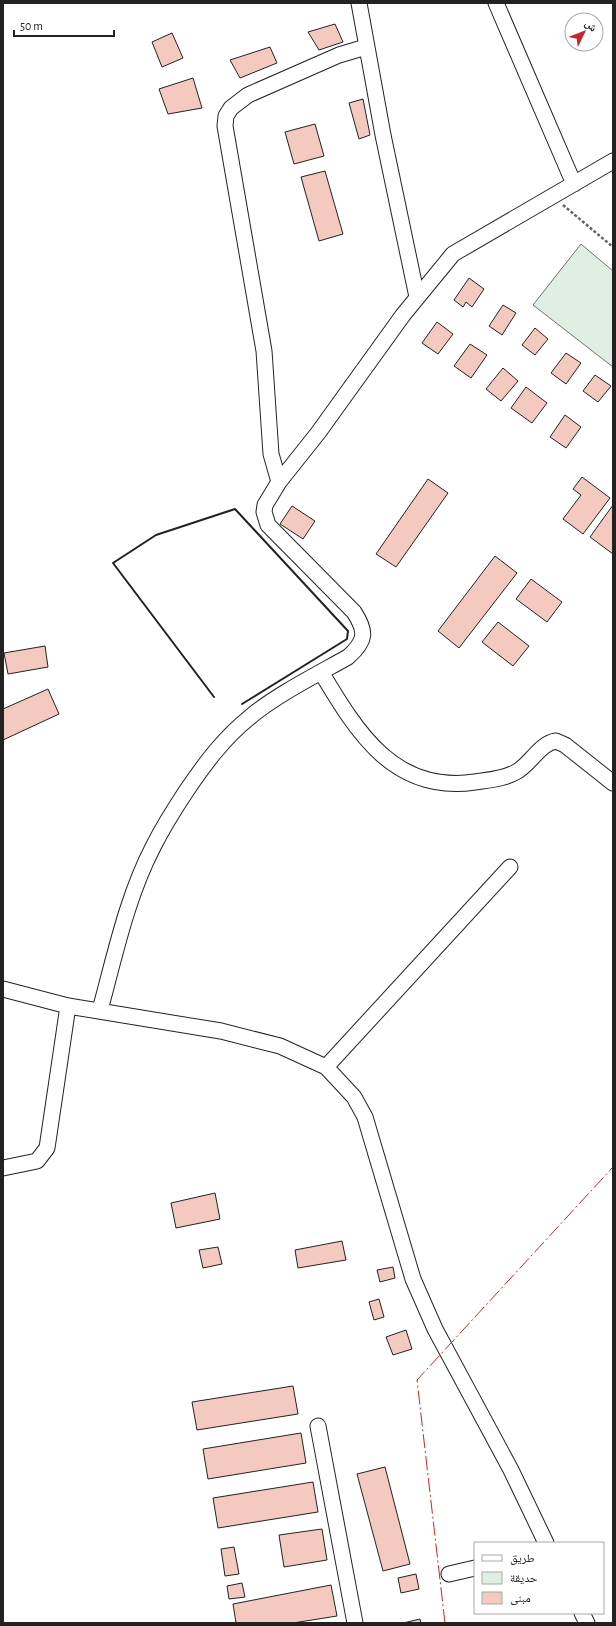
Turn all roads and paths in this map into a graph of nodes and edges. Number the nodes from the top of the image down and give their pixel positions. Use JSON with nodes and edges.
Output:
{"nodes":[{"id":1,"x":359,"y":3,"type":"edge"},
{"id":2,"x":496,"y":3,"type":"edge"},
{"id":3,"x":366,"y":47,"type":"junction"},
{"id":4,"x":613,"y":161,"type":"edge"},
{"id":5,"x":574,"y":184,"type":"junction"},
{"id":6,"x":553,"y":196,"type":"junction"},
{"id":7,"x":613,"y":247,"type":"edge"},
{"id":8,"x":417,"y":298,"type":"junction"},
{"id":9,"x":278,"y":482,"type":"junction"},
{"id":10,"x":321,"y":672,"type":"junction"},
{"id":11,"x":613,"y":783,"type":"edge"},
{"id":12,"x":510,"y":867,"type":"dead end"},
{"id":13,"x":3,"y":989,"type":"edge"},
{"id":14,"x":68,"y":1006,"type":"junction"},
{"id":15,"x":100,"y":1010,"type":"junction"},
{"id":16,"x":326,"y":1067,"type":"junction"},
{"id":17,"x":3,"y":1168,"type":"edge"},
{"id":18,"x":318,"y":1426,"type":"dead end"},
{"id":19,"x":546,"y":1542,"type":"edge"},
{"id":20,"x":474,"y":1568,"type":"edge"},
{"id":21,"x":449,"y":1574,"type":"dead end"},
{"id":22,"x":582,"y":1614,"type":"edge"},
{"id":23,"x":355,"y":1623,"type":"edge"},
{"id":24,"x":587,"y":1623,"type":"edge"}],
"edges":[{"from":1,"to":3,"type":"street"},
{"from":2,"to":5,"type":"street"},
{"from":3,"to":8,"type":"street"},
{"from":3,"to":9,"type":"street"},
{"from":4,"to":5,"type":"street"},
{"from":5,"to":6,"type":"street"},
{"from":6,"to":7,"type":"path"},
{"from":6,"to":8,"type":"street"},
{"from":8,"to":9,"type":"street"},
{"from":9,"to":10,"type":"street"},
{"from":10,"to":11,"type":"street"},
{"from":10,"to":15,"type":"street"},
{"from":12,"to":16,"type":"street"},
{"from":13,"to":14,"type":"street"},
{"from":14,"to":15,"type":"street"},
{"from":14,"to":17,"type":"street"},
{"from":15,"to":16,"type":"street"},
{"from":16,"to":19,"type":"street"},
{"from":18,"to":23,"type":"street"},
{"from":20,"to":21,"type":"street"},
{"from":22,"to":24,"type":"street"}]}
